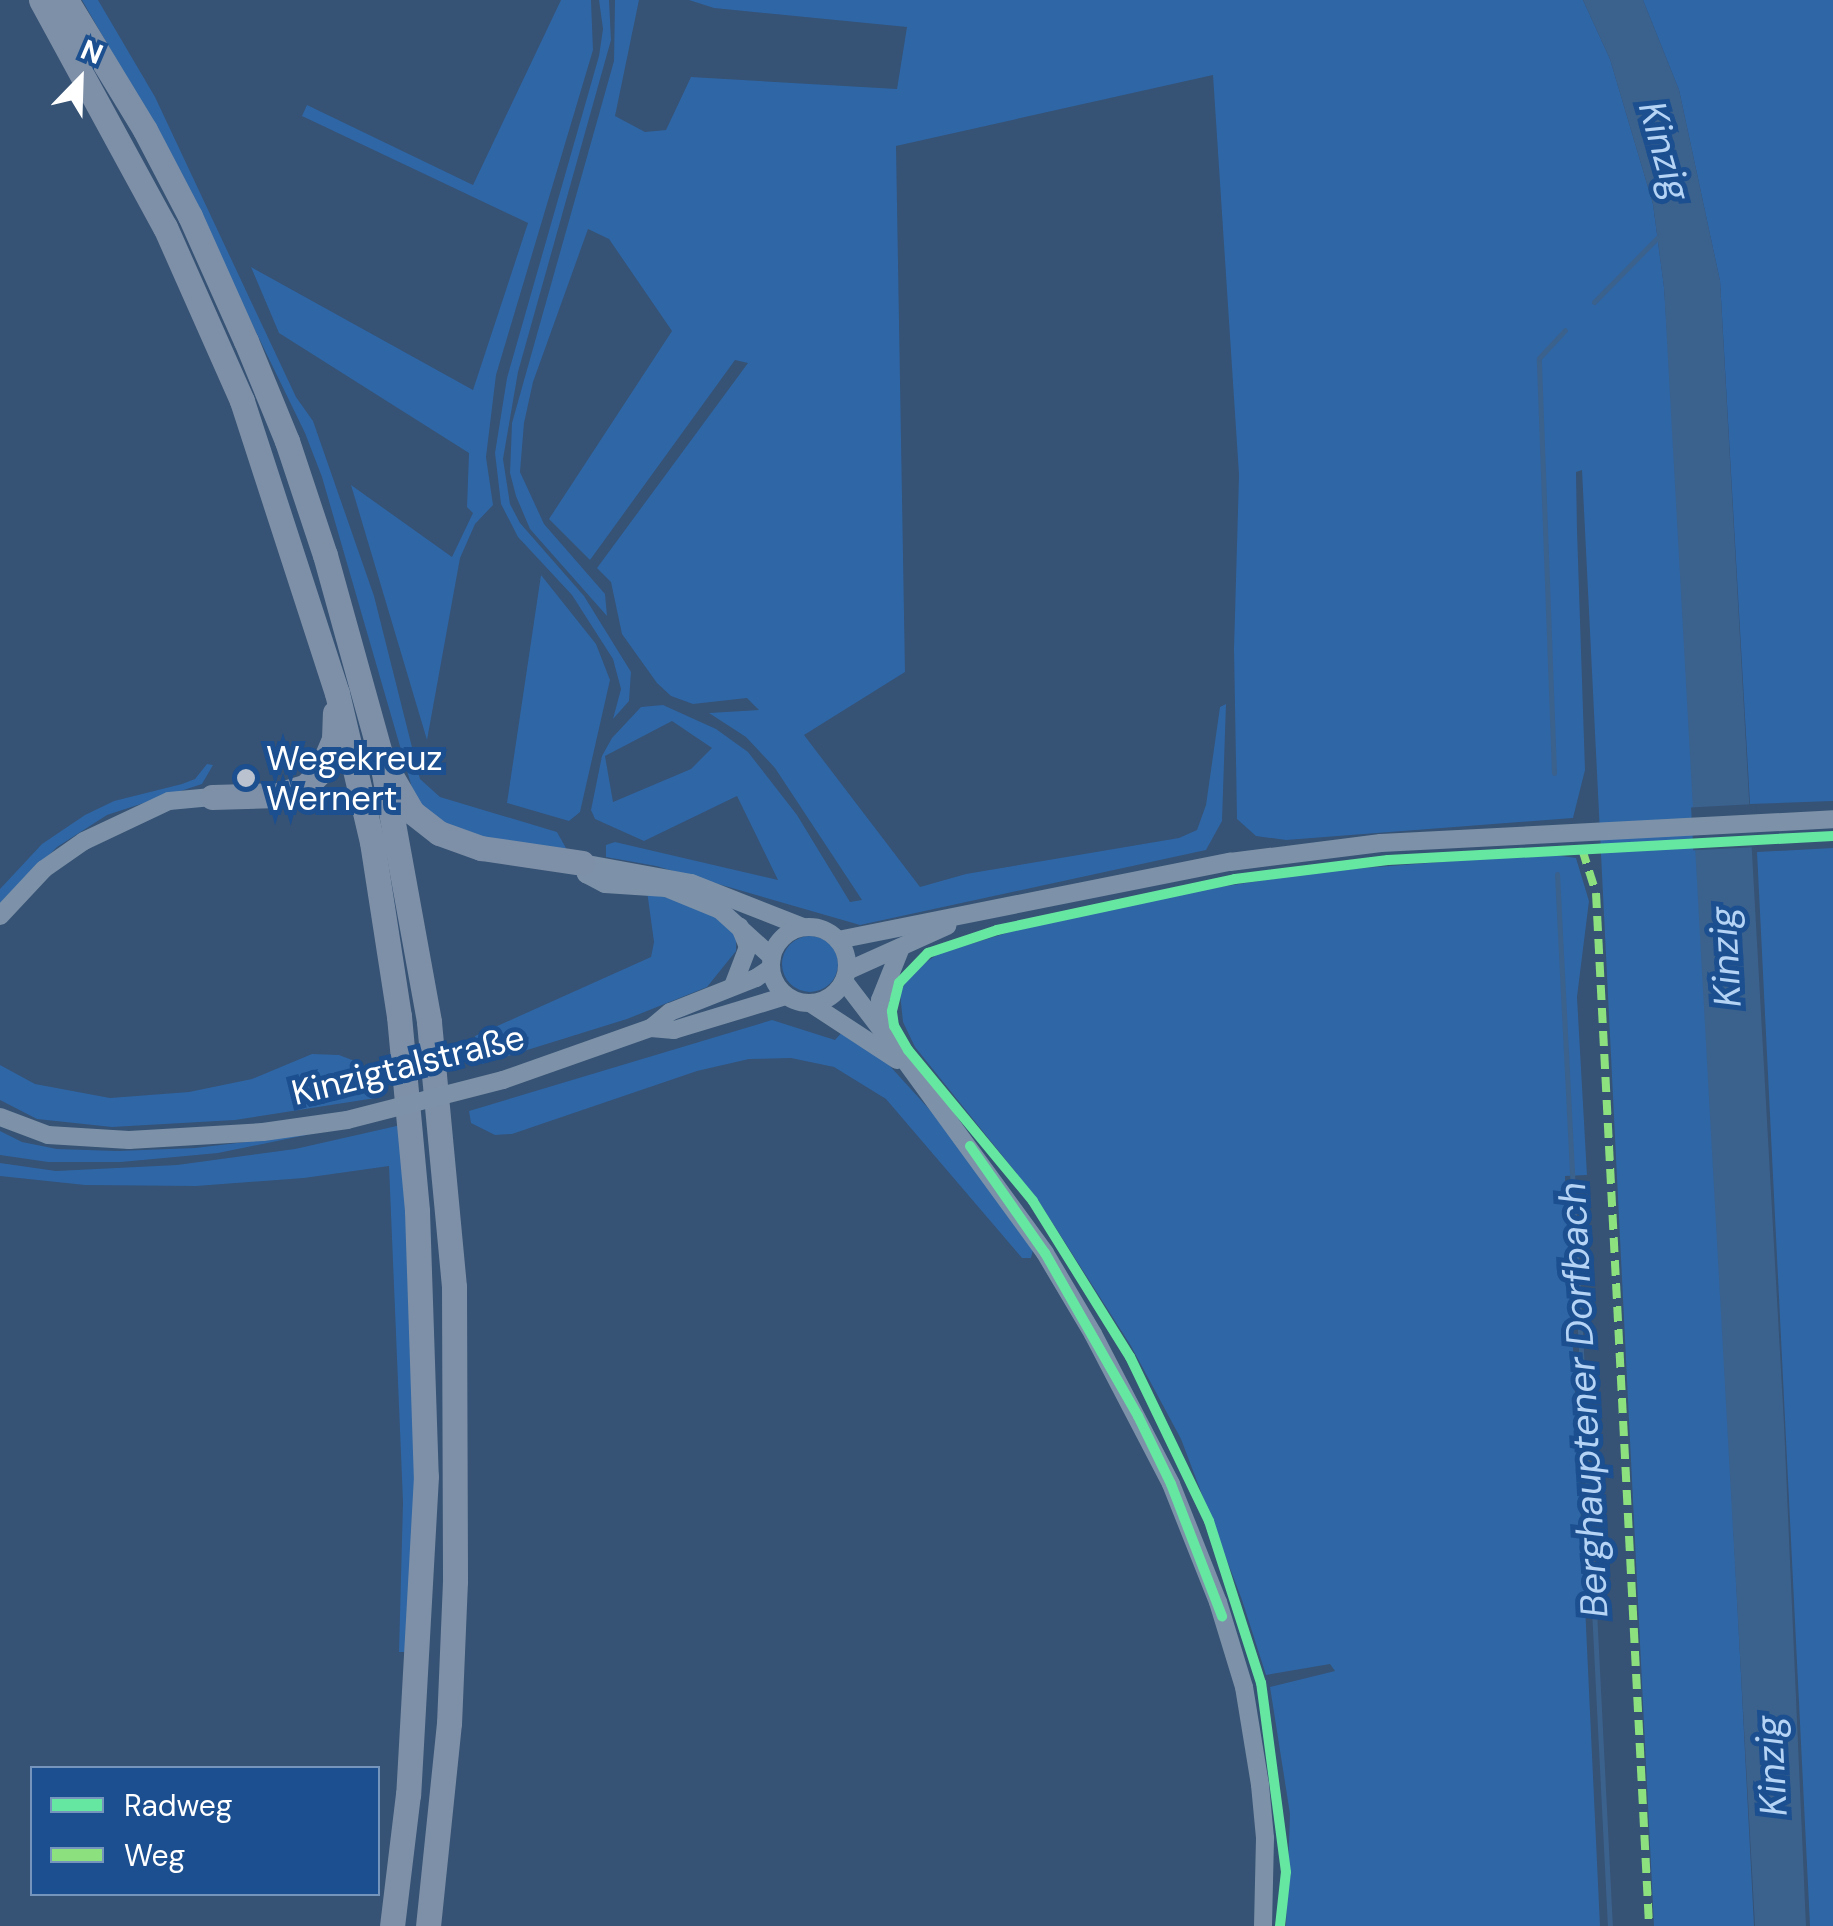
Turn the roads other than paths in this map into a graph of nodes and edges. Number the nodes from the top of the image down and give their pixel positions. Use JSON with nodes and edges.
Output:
{"nodes":[{"id":1,"x":40,"y":0,"type":"edge"},
{"id":2,"x":66,"y":0,"type":"edge"},
{"id":3,"x":337,"y":694,"type":"junction"},
{"id":4,"x":380,"y":756,"type":"junction"},
{"id":5,"x":212,"y":797,"type":"joint"},
{"id":6,"x":1833,"y":818,"type":"edge"},
{"id":7,"x":582,"y":862,"type":"junction"},
{"id":8,"x":0,"y":916,"type":"edge"},
{"id":9,"x":961,"y":919,"type":"junction"},
{"id":10,"x":738,"y":922,"type":"junction"},
{"id":11,"x":803,"y":928,"type":"junction"},
{"id":12,"x":838,"y":940,"type":"junction"},
{"id":13,"x":900,"y":950,"type":"junction"},
{"id":14,"x":771,"y":962,"type":"junction"},
{"id":15,"x":845,"y":976,"type":"junction"},
{"id":16,"x":733,"y":986,"type":"junction"},
{"id":17,"x":786,"y":996,"type":"junction"},
{"id":18,"x":810,"y":1003,"type":"junction"},
{"id":19,"x":651,"y":1028,"type":"junction"},
{"id":20,"x":884,"y":1032,"type":"junction"},
{"id":21,"x":909,"y":1070,"type":"junction"},
{"id":22,"x":0,"y":1116,"type":"edge"},
{"id":23,"x":392,"y":1926,"type":"edge"},
{"id":24,"x":428,"y":1926,"type":"edge"},
{"id":25,"x":1263,"y":1926,"type":"edge"}],
"edges":[{"from":1,"to":3,"type":"highway"},
{"from":2,"to":4,"type":"highway"},
{"from":3,"to":5,"type":"highway"},
{"from":3,"to":23,"type":"highway"},
{"from":4,"to":7,"type":"highway"},
{"from":4,"to":24,"type":"highway"},
{"from":5,"to":8,"type":"street"},
{"from":6,"to":9,"type":"street"},
{"from":7,"to":10,"type":"street"},
{"from":7,"to":11,"type":"street"},
{"from":9,"to":12,"type":"street"},
{"from":9,"to":13,"type":"street"},
{"from":10,"to":14,"type":"street"},
{"from":10,"to":16,"type":"street"},
{"from":11,"to":12,"type":"street"},
{"from":11,"to":14,"type":"street"},
{"from":12,"to":15,"type":"street"},
{"from":13,"to":15,"type":"street"},
{"from":13,"to":20,"type":"street"},
{"from":14,"to":16,"type":"street","name":"Kinzigtalstraße"},
{"from":14,"to":17,"type":"street"},
{"from":15,"to":18,"type":"street"},
{"from":15,"to":20,"type":"street"},
{"from":16,"to":19,"type":"street","name":"Kinzigtalstraße"},
{"from":17,"to":18,"type":"street"},
{"from":17,"to":19,"type":"street","name":"Kinzigtalstraße"},
{"from":18,"to":21,"type":"street"},
{"from":19,"to":22,"type":"street","name":"Kinzigtalstraße","bridge":true},
{"from":20,"to":21,"type":"street"},
{"from":21,"to":25,"type":"street"}]}
